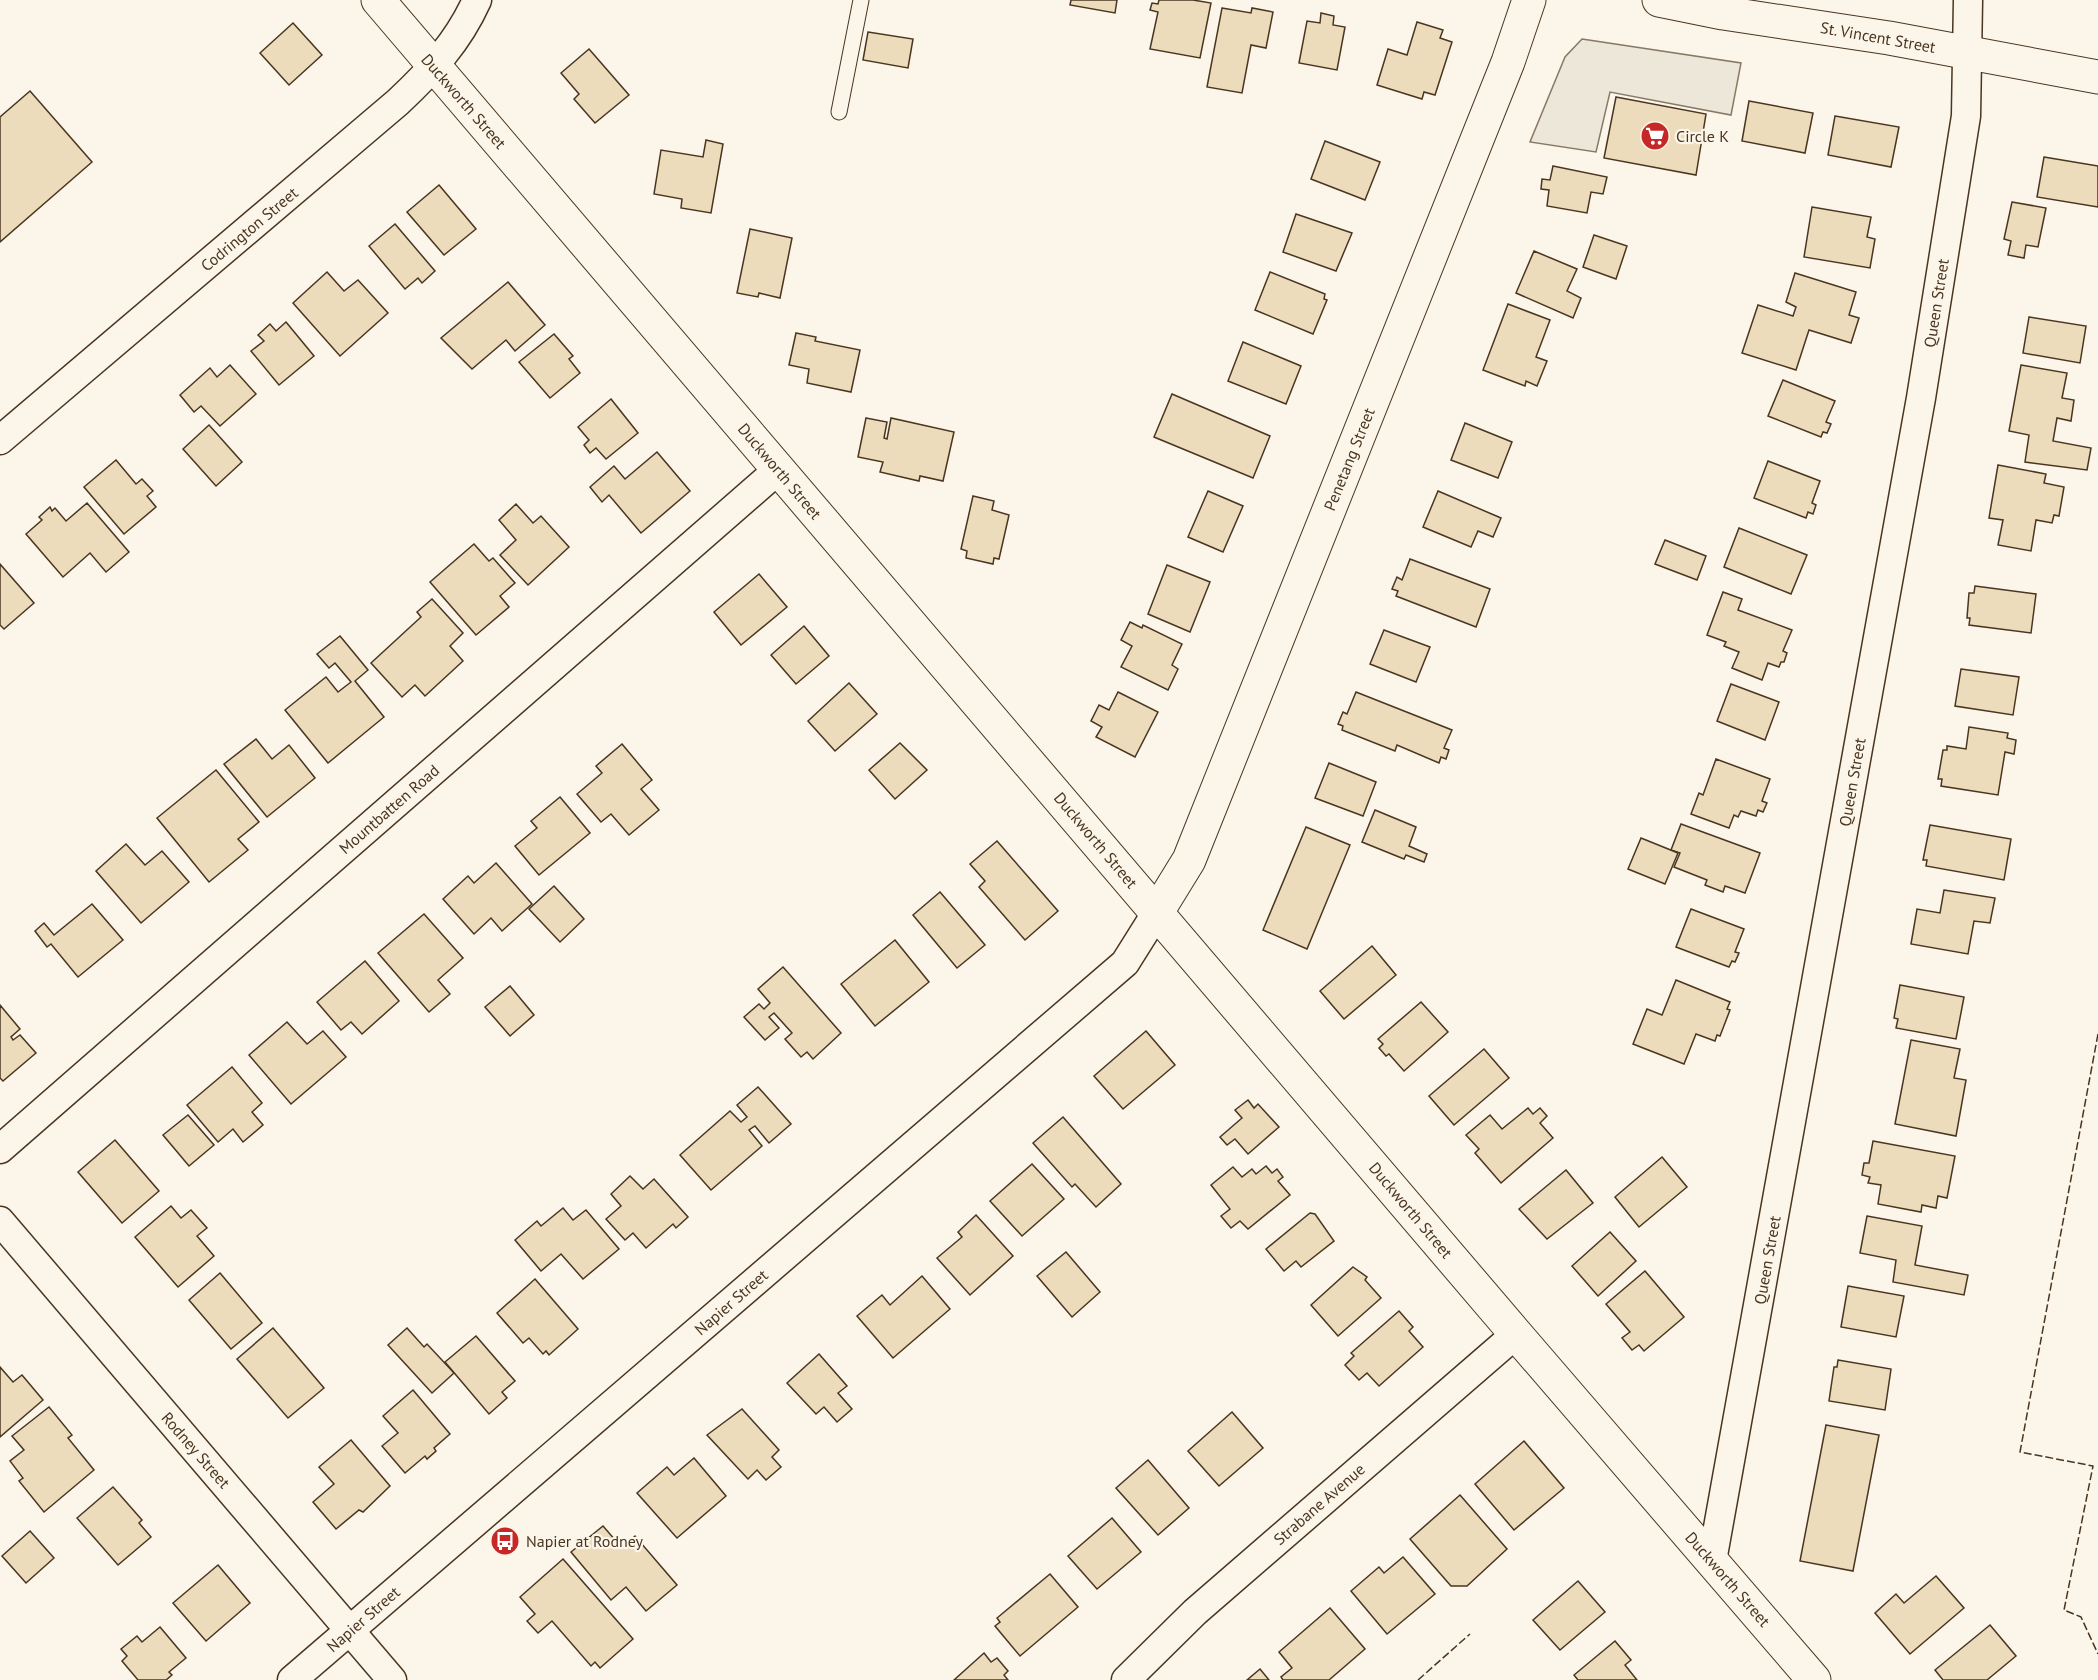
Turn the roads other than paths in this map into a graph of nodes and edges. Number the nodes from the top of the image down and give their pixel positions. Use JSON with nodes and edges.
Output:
{"nodes":[{"id":1,"x":378,"y":0,"type":"edge"},
{"id":2,"x":477,"y":0,"type":"edge"},
{"id":3,"x":861,"y":0,"type":"edge"},
{"id":4,"x":1529,"y":0,"type":"edge"},
{"id":5,"x":1659,"y":0,"type":"edge"},
{"id":6,"x":1968,"y":0,"type":"edge"},
{"id":7,"x":1967,"y":53,"type":"junction"},
{"id":8,"x":435,"y":67,"type":"junction"},
{"id":9,"x":2098,"y":77,"type":"edge"},
{"id":10,"x":839,"y":112,"type":"dead end"},
{"id":11,"x":0,"y":440,"type":"edge"},
{"id":12,"x":779,"y":469,"type":"junction"},
{"id":13,"x":1157,"y":912,"type":"junction"},
{"id":14,"x":0,"y":1149,"type":"edge"},
{"id":15,"x":0,"y":1221,"type":"edge"},
{"id":16,"x":1516,"y":1334,"type":"junction"},
{"id":17,"x":1712,"y":1560,"type":"junction"},
{"id":18,"x":350,"y":1630,"type":"junction"},
{"id":19,"x":292,"y":1680,"type":"edge"},
{"id":20,"x":392,"y":1680,"type":"edge"},
{"id":21,"x":1126,"y":1680,"type":"edge"},
{"id":22,"x":1814,"y":1680,"type":"edge"}],
"edges":[{"from":1,"to":8,"type":"main road","name":"Duckworth Street"},
{"from":2,"to":8,"type":"street","name":"Codrington Street"},
{"from":3,"to":10,"type":"lane"},
{"from":4,"to":13,"type":"main road","name":"Penetang Street"},
{"from":5,"to":7,"type":"main road","name":"St. Vincent Street"},
{"from":6,"to":7,"type":"street","name":"Queen Street"},
{"from":7,"to":9,"type":"main road","name":"St. Vincent Street"},
{"from":7,"to":17,"type":"street","name":"Queen Street"},
{"from":8,"to":11,"type":"street","name":"Codrington Street"},
{"from":8,"to":12,"type":"main road","name":"Duckworth Street"},
{"from":12,"to":13,"type":"main road","name":"Duckworth Street"},
{"from":12,"to":14,"type":"street","name":"Mountbatten Road"},
{"from":13,"to":16,"type":"main road","name":"Duckworth Street"},
{"from":13,"to":18,"type":"street","name":"Napier Street"},
{"from":15,"to":18,"type":"street","name":"Rodney Street"},
{"from":16,"to":17,"type":"main road","name":"Duckworth Street"},
{"from":16,"to":21,"type":"street","name":"Strabane Avenue"},
{"from":17,"to":22,"type":"main road","name":"Duckworth Street"},
{"from":18,"to":19,"type":"street","name":"Napier Street"},
{"from":18,"to":20,"type":"street","name":"Rodney Street"}]}
